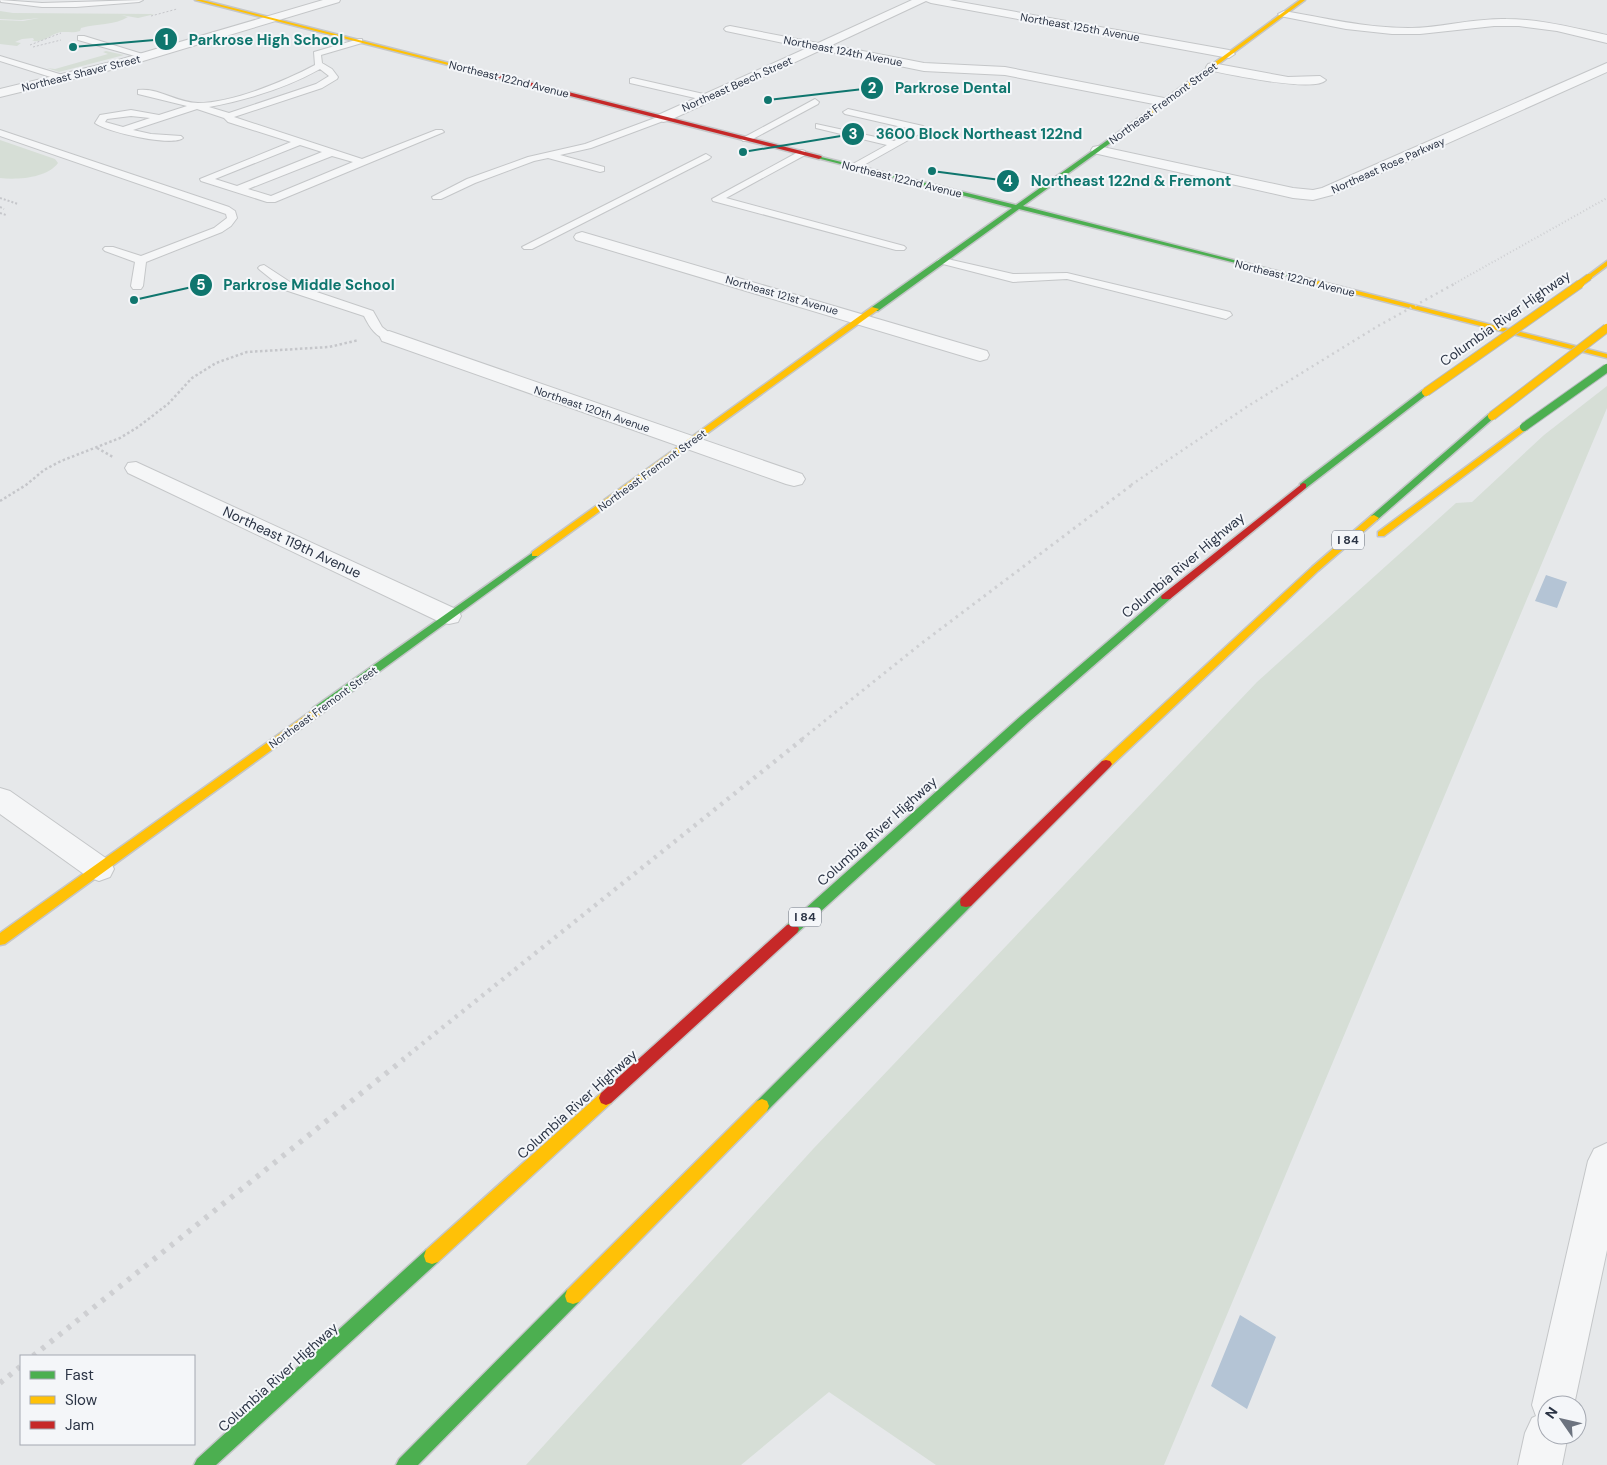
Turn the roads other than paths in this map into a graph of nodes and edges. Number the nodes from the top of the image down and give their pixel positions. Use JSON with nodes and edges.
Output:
{"nodes":[{"id":1,"x":1,"y":0,"type":"edge"},
{"id":2,"x":139,"y":0,"type":"edge"},
{"id":3,"x":197,"y":0,"type":"edge"},
{"id":4,"x":334,"y":0,"type":"edge"},
{"id":5,"x":921,"y":0,"type":"edge"},
{"id":6,"x":931,"y":0,"type":"edge"},
{"id":7,"x":1278,"y":2,"type":"dead end"},
{"id":8,"x":1300,"y":2,"type":"edge"},
{"id":9,"x":1284,"y":14,"type":"junction"},
{"id":10,"x":274,"y":19,"type":"junction"},
{"id":11,"x":730,"y":29,"type":"dead end"},
{"id":12,"x":81,"y":38,"type":"dead end"},
{"id":13,"x":1607,"y":39,"type":"edge"},
{"id":14,"x":359,"y":41,"type":"junction"},
{"id":15,"x":377,"y":45,"type":"junction"},
{"id":16,"x":819,"y":47,"type":"junction"},
{"id":17,"x":1229,"y":54,"type":"junction"},
{"id":18,"x":145,"y":56,"type":"junction"},
{"id":19,"x":0,"y":58,"type":"edge"},
{"id":20,"x":319,"y":65,"type":"junction"},
{"id":21,"x":1212,"y":67,"type":"junction"},
{"id":22,"x":1607,"y":67,"type":"edge"},
{"id":23,"x":62,"y":78,"type":"junction"},
{"id":24,"x":1320,"y":80,"type":"dead end"},
{"id":25,"x":633,"y":81,"type":"dead end"},
{"id":26,"x":141,"y":92,"type":"dead end"},
{"id":27,"x":0,"y":93,"type":"edge"},
{"id":28,"x":708,"y":98,"type":"junction"},
{"id":29,"x":816,"y":102,"type":"dead end"},
{"id":30,"x":1164,"y":102,"type":"junction"},
{"id":31,"x":197,"y":106,"type":"junction"},
{"id":32,"x":848,"y":112,"type":"dead end"},
{"id":33,"x":229,"y":116,"type":"junction"},
{"id":34,"x":159,"y":118,"type":"junction"},
{"id":35,"x":662,"y":118,"type":"junction"},
{"id":36,"x":819,"y":126,"type":"dead end"},
{"id":37,"x":123,"y":130,"type":"junction"},
{"id":38,"x":439,"y":132,"type":"dead end"},
{"id":39,"x":0,"y":133,"type":"edge"},
{"id":40,"x":178,"y":138,"type":"dead end"},
{"id":41,"x":746,"y":139,"type":"junction"},
{"id":42,"x":300,"y":142,"type":"junction"},
{"id":43,"x":895,"y":144,"type":"junction"},
{"id":44,"x":1098,"y":150,"type":"junction"},
{"id":45,"x":332,"y":152,"type":"junction"},
{"id":46,"x":802,"y":153,"type":"junction"},
{"id":47,"x":549,"y":156,"type":"junction"},
{"id":48,"x":706,"y":157,"type":"dead end"},
{"id":49,"x":362,"y":162,"type":"junction"},
{"id":50,"x":855,"y":167,"type":"junction"},
{"id":51,"x":600,"y":169,"type":"dead end"},
{"id":52,"x":239,"y":190,"type":"junction"},
{"id":53,"x":437,"y":197,"type":"dead end"},
{"id":54,"x":1017,"y":208,"type":"junction"},
{"id":55,"x":562,"y":231,"type":"junction"},
{"id":56,"x":582,"y":237,"type":"joint"},
{"id":57,"x":528,"y":247,"type":"dead end"},
{"id":58,"x":900,"y":248,"type":"dead end"},
{"id":59,"x":109,"y":249,"type":"dead end"},
{"id":60,"x":141,"y":260,"type":"junction"},
{"id":61,"x":943,"y":261,"type":"junction"},
{"id":62,"x":1607,"y":263,"type":"edge"},
{"id":63,"x":264,"y":268,"type":"dead end"},
{"id":64,"x":137,"y":286,"type":"dead end"},
{"id":65,"x":1226,"y":315,"type":"dead end"},
{"id":66,"x":862,"y":318,"type":"junction"},
{"id":67,"x":1607,"y":328,"type":"edge"},
{"id":68,"x":389,"y":337,"type":"joint"},
{"id":69,"x":980,"y":355,"type":"dead end"},
{"id":70,"x":1607,"y":356,"type":"edge"},
{"id":71,"x":1607,"y":368,"type":"edge"},
{"id":72,"x":689,"y":443,"type":"junction"},
{"id":73,"x":136,"y":468,"type":"dead end"},
{"id":74,"x":794,"y":479,"type":"dead end"},
{"id":75,"x":1370,"y":542,"type":"dead end"},
{"id":76,"x":1316,"y":584,"type":"dead end"},
{"id":77,"x":449,"y":616,"type":"junction"},
{"id":78,"x":1207,"y":667,"type":"junction"},
{"id":79,"x":0,"y":799,"type":"edge"},
{"id":80,"x":99,"y":869,"type":"junction"},
{"id":81,"x":0,"y":940,"type":"edge"},
{"id":82,"x":1607,"y":1161,"type":"edge"},
{"id":83,"x":1555,"y":1395,"type":"edge"},
{"id":84,"x":1544,"y":1445,"type":"edge"},
{"id":85,"x":203,"y":1465,"type":"edge"},
{"id":86,"x":405,"y":1465,"type":"edge"},
{"id":87,"x":1540,"y":1465,"type":"edge"}],
"edges":[{"from":1,"to":2,"type":"lane"},
{"from":3,"to":10,"type":"main road","name":"Northeast 122nd Avenue"},
{"from":4,"to":10,"type":"street","name":"Northeast Shaver Street"},
{"from":5,"to":16,"type":"street","name":"Northeast Beech Street"},
{"from":6,"to":17,"type":"street","name":"Northeast 125th Avenue"},
{"from":7,"to":8,"type":"street"},
{"from":8,"to":9,"type":"main road","name":"Northeast Fremont Street"},
{"from":9,"to":13,"type":"street"},
{"from":9,"to":17,"type":"main road","name":"Northeast Fremont Street"},
{"from":10,"to":14,"type":"main road","name":"Northeast 122nd Avenue"},
{"from":10,"to":18,"type":"street","name":"Northeast Shaver Street"},
{"from":11,"to":16,"type":"street","name":"Northeast 124th Avenue"},
{"from":12,"to":18,"type":"lane"},
{"from":14,"to":15,"type":"main road","name":"Northeast 122nd Avenue"},
{"from":14,"to":20,"type":"lane"},
{"from":15,"to":20,"type":"lane"},
{"from":15,"to":35,"type":"main road","name":"Northeast 122nd Avenue"},
{"from":16,"to":28,"type":"street","name":"Northeast Beech Street"},
{"from":16,"to":30,"type":"street","name":"Northeast 124th Avenue"},
{"from":17,"to":21,"type":"main road","name":"Northeast Fremont Street"},
{"from":18,"to":23,"type":"street","name":"Northeast Shaver Street"},
{"from":19,"to":23,"type":"lane"},
{"from":20,"to":31,"type":"lane"},
{"from":20,"to":33,"type":"lane"},
{"from":21,"to":24,"type":"street"},
{"from":21,"to":30,"type":"main road","name":"Northeast Fremont Street"},
{"from":22,"to":44,"type":"street","name":"Northeast Rose Parkway"},
{"from":23,"to":27,"type":"street","name":"Northeast Shaver Street"},
{"from":25,"to":28,"type":"lane"},
{"from":26,"to":31,"type":"lane"},
{"from":28,"to":35,"type":"street","name":"Northeast Beech Street"},
{"from":29,"to":41,"type":"lane"},
{"from":30,"to":44,"type":"main road","name":"Northeast Fremont Street"},
{"from":31,"to":33,"type":"lane"},
{"from":31,"to":34,"type":"lane"},
{"from":32,"to":43,"type":"lane"},
{"from":33,"to":42,"type":"lane"},
{"from":34,"to":37,"type":"lane"},
{"from":34,"to":37,"type":"lane"},
{"from":35,"to":41,"type":"main road","name":"Northeast 122nd Avenue"},
{"from":35,"to":47,"type":"lane"},
{"from":36,"to":43,"type":"lane"},
{"from":37,"to":40,"type":"lane"},
{"from":38,"to":49,"type":"lane"},
{"from":39,"to":60,"type":"lane"},
{"from":41,"to":46,"type":"main road","name":"Northeast 122nd Avenue"},
{"from":42,"to":45,"type":"lane"},
{"from":42,"to":52,"type":"lane"},
{"from":43,"to":50,"type":"lane"},
{"from":44,"to":54,"type":"main road","name":"Northeast Fremont Street"},
{"from":45,"to":49,"type":"lane"},
{"from":45,"to":52,"type":"lane"},
{"from":46,"to":50,"type":"main road","name":"Northeast 122nd Avenue"},
{"from":46,"to":58,"type":"lane"},
{"from":47,"to":51,"type":"lane"},
{"from":47,"to":53,"type":"lane"},
{"from":48,"to":55,"type":"lane"},
{"from":49,"to":52,"type":"lane"},
{"from":50,"to":54,"type":"main road","name":"Northeast 122nd Avenue"},
{"from":54,"to":61,"type":"main road","name":"Northeast Fremont Street"},
{"from":54,"to":70,"type":"main road","name":"Northeast 122nd Avenue"},
{"from":55,"to":56,"type":"lane"},
{"from":55,"to":57,"type":"lane"},
{"from":56,"to":66,"type":"street","name":"Northeast 121st Avenue"},
{"from":59,"to":60,"type":"lane"},
{"from":60,"to":64,"type":"lane"},
{"from":61,"to":65,"type":"lane"},
{"from":61,"to":66,"type":"main road","name":"Northeast Fremont Street"},
{"from":62,"to":85,"type":"main road","name":"Columbia River Highway","number":"I 84","bridge":true},
{"from":63,"to":68,"type":"lane"},
{"from":66,"to":69,"type":"street","name":"Northeast 121st Avenue"},
{"from":66,"to":72,"type":"main road","name":"Northeast Fremont Street"},
{"from":67,"to":78,"type":"main road","number":"I 84","bridge":true},
{"from":68,"to":72,"type":"street","name":"Northeast 120th Avenue"},
{"from":71,"to":75,"type":"main road","bridge":true},
{"from":72,"to":74,"type":"street","name":"Northeast 120th Avenue"},
{"from":72,"to":77,"type":"main road","name":"Northeast Fremont Street"},
{"from":73,"to":77,"type":"street","name":"Northeast 119th Avenue"},
{"from":76,"to":78,"type":"main road"},
{"from":77,"to":80,"type":"main road","name":"Northeast Fremont Street"},
{"from":78,"to":86,"type":"main road","number":"I 84"},
{"from":79,"to":80,"type":"street"},
{"from":80,"to":81,"type":"main road","name":"Northeast Fremont Street"},
{"from":82,"to":83,"type":"street"},
{"from":84,"to":87,"type":"street"}]}
